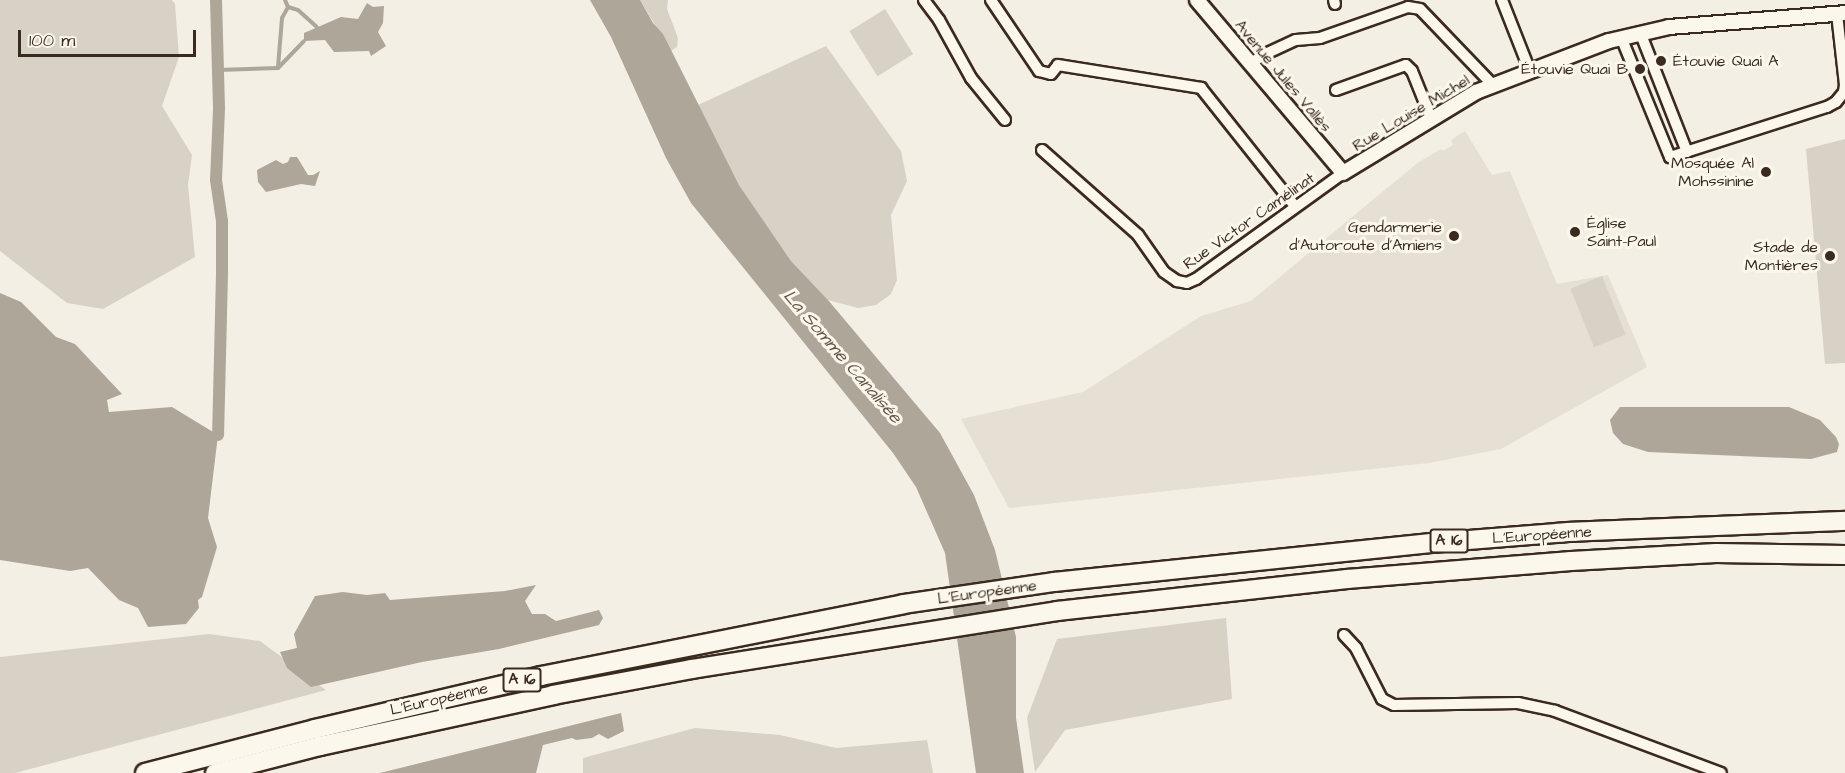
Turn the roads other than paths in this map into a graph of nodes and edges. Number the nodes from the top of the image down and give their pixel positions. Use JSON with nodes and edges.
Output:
{"nodes":[{"id":1,"x":924,"y":0,"type":"edge"},
{"id":2,"x":992,"y":0,"type":"edge"},
{"id":3,"x":1197,"y":0,"type":"edge"},
{"id":4,"x":1503,"y":0,"type":"edge"},
{"id":5,"x":1841,"y":13,"type":"edge"},
{"id":6,"x":1640,"y":32,"type":"junction"},
{"id":7,"x":1622,"y":37,"type":"junction"},
{"id":8,"x":1251,"y":64,"type":"junction"},
{"id":9,"x":1530,"y":71,"type":"junction"},
{"id":10,"x":1493,"y":86,"type":"junction"},
{"id":11,"x":1336,"y":90,"type":"dead end"},
{"id":12,"x":1431,"y":118,"type":"junction"},
{"id":13,"x":1005,"y":120,"type":"dead end"},
{"id":14,"x":1042,"y":150,"type":"dead end"},
{"id":15,"x":1688,"y":152,"type":"junction"},
{"id":16,"x":1343,"y":172,"type":"junction"},
{"id":17,"x":1295,"y":206,"type":"junction"},
{"id":18,"x":1845,"y":521,"type":"edge"},
{"id":19,"x":1845,"y":555,"type":"edge"},
{"id":20,"x":1344,"y":635,"type":"dead end"},
{"id":21,"x":145,"y":773,"type":"edge"},
{"id":22,"x":216,"y":773,"type":"edge"},
{"id":23,"x":1721,"y":773,"type":"edge"}],
"edges":[{"from":1,"to":13,"type":"street"},
{"from":2,"to":17,"type":"street"},
{"from":3,"to":8,"type":"street","name":"Avenue Jules Vallès"},
{"from":4,"to":9,"type":"street"},
{"from":5,"to":6,"type":"street","name":"Rue Louise Michel"},
{"from":5,"to":15,"type":"street"},
{"from":6,"to":7,"type":"street","name":"Rue Louise Michel"},
{"from":6,"to":15,"type":"street"},
{"from":7,"to":9,"type":"street","name":"Rue Louise Michel"},
{"from":7,"to":15,"type":"street"},
{"from":8,"to":10,"type":"street"},
{"from":8,"to":16,"type":"street","name":"Avenue Jules Vallès"},
{"from":9,"to":10,"type":"street","name":"Rue Louise Michel"},
{"from":10,"to":12,"type":"street","name":"Rue Louise Michel"},
{"from":11,"to":12,"type":"street"},
{"from":12,"to":16,"type":"street","name":"Rue Louise Michel"},
{"from":14,"to":17,"type":"street","name":"Rue Victor Camélinat"},
{"from":16,"to":17,"type":"street","name":"Rue Victor Camélinat"},
{"from":18,"to":21,"type":"highway","name":"L'Européenne","number":"A 16"},
{"from":19,"to":22,"type":"highway","name":"L'Européenne","number":"A 16"},
{"from":20,"to":23,"type":"street"}]}
